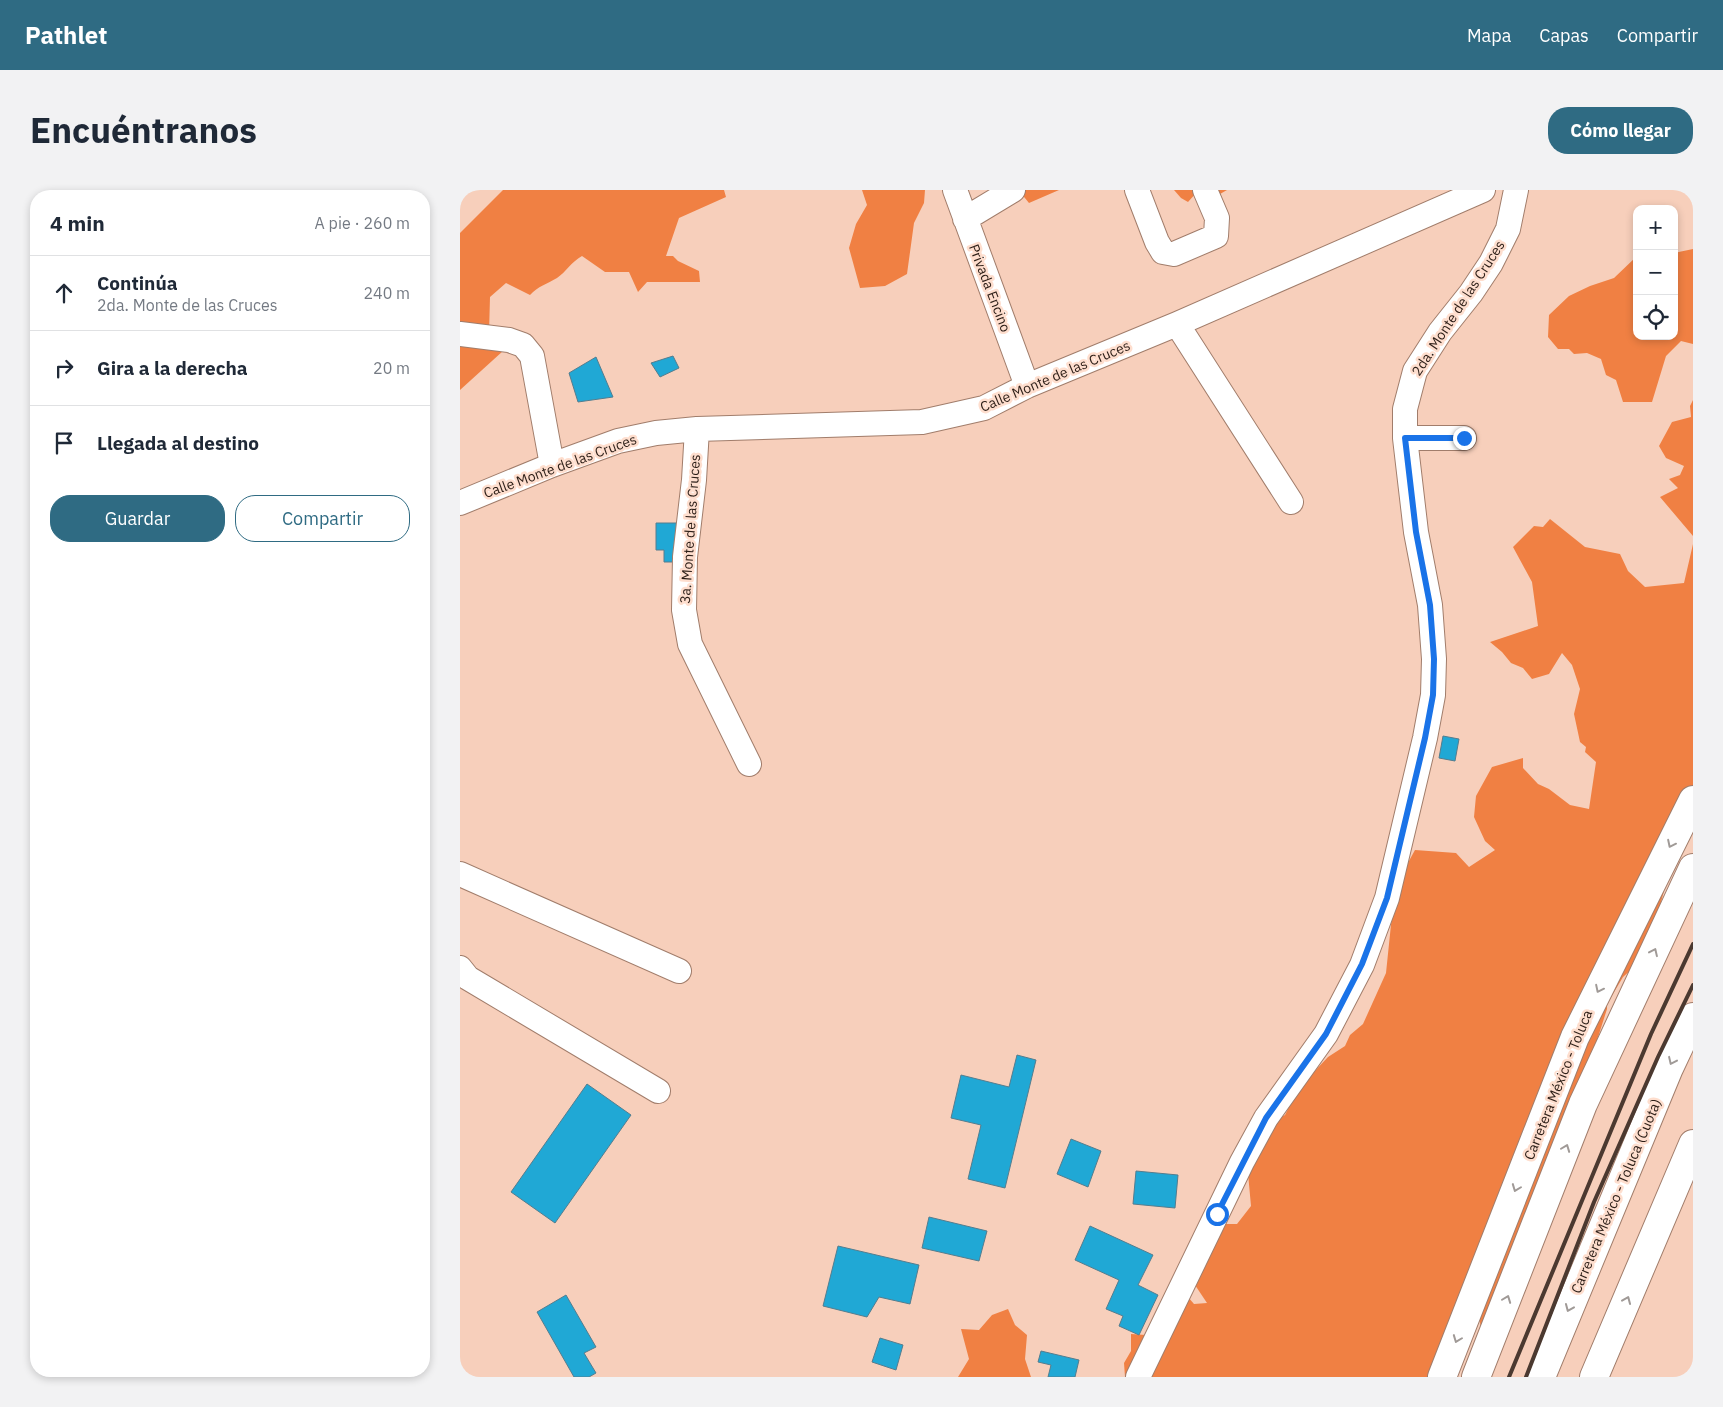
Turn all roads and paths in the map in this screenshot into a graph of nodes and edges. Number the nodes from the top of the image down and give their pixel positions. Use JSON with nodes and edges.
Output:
{"nodes":[{"id":1,"x":955,"y":190,"type":"edge"},
{"id":2,"x":1013,"y":190,"type":"edge"},
{"id":3,"x":1137,"y":190,"type":"edge"},
{"id":4,"x":1205,"y":190,"type":"edge"},
{"id":5,"x":1484,"y":190,"type":"edge"},
{"id":6,"x":1516,"y":190,"type":"edge"},
{"id":7,"x":1453,"y":196,"type":"edge"},
{"id":8,"x":965,"y":220,"type":"junction"},
{"id":9,"x":1177,"y":324,"type":"junction"},
{"id":10,"x":460,"y":334,"type":"edge"},
{"id":11,"x":1027,"y":386,"type":"junction"},
{"id":12,"x":697,"y":429,"type":"junction"},
{"id":13,"x":1405,"y":438,"type":"junction"},
{"id":14,"x":1464,"y":438,"type":"dead end"},
{"id":15,"x":552,"y":465,"type":"junction"},
{"id":16,"x":1291,"y":502,"type":"dead end"},
{"id":17,"x":460,"y":503,"type":"edge"},
{"id":18,"x":750,"y":764,"type":"dead end"},
{"id":19,"x":1693,"y":800,"type":"edge"},
{"id":20,"x":1693,"y":868,"type":"edge"},
{"id":21,"x":461,"y":880,"type":"edge"},
{"id":22,"x":460,"y":968,"type":"edge"},
{"id":23,"x":679,"y":972,"type":"dead end"},
{"id":24,"x":1693,"y":1017,"type":"edge"},
{"id":25,"x":658,"y":1091,"type":"dead end"},
{"id":26,"x":1693,"y":1144,"type":"edge"},
{"id":27,"x":1138,"y":1377,"type":"edge"},
{"id":28,"x":1442,"y":1377,"type":"edge"},
{"id":29,"x":1476,"y":1377,"type":"edge"},
{"id":30,"x":1541,"y":1377,"type":"edge"},
{"id":31,"x":1594,"y":1377,"type":"edge"}],
"edges":[{"from":1,"to":8,"type":"street","name":"Privada Encino"},
{"from":2,"to":8,"type":"street"},
{"from":3,"to":4,"type":"street"},
{"from":5,"to":7,"type":"street","name":"Calle Monte de las Cruces"},
{"from":6,"to":13,"type":"street","name":"2da. Monte de las Cruces"},
{"from":7,"to":9,"type":"street","name":"Calle Monte de las Cruces"},
{"from":8,"to":11,"type":"street","name":"Privada Encino"},
{"from":9,"to":11,"type":"street","name":"Calle Monte de las Cruces"},
{"from":9,"to":16,"type":"street"},
{"from":10,"to":15,"type":"street"},
{"from":11,"to":12,"type":"street","name":"Calle Monte de las Cruces"},
{"from":12,"to":15,"type":"street","name":"Calle Monte de las Cruces"},
{"from":12,"to":18,"type":"street","name":"3a. Monte de las Cruces"},
{"from":13,"to":14,"type":"street"},
{"from":13,"to":27,"type":"street","name":"2da. Monte de las Cruces"},
{"from":15,"to":17,"type":"street","name":"Calle Monte de las Cruces"},
{"from":19,"to":28,"type":"main road","name":"Carretera México - Toluca","one_way":true},
{"from":29,"to":20,"type":"main road","one_way":true},
{"from":21,"to":23,"type":"street"},
{"from":22,"to":25,"type":"street"},
{"from":24,"to":30,"type":"main road","name":"Carretera México - Toluca (Cuota)","one_way":true},
{"from":31,"to":26,"type":"main road","one_way":true}]}
